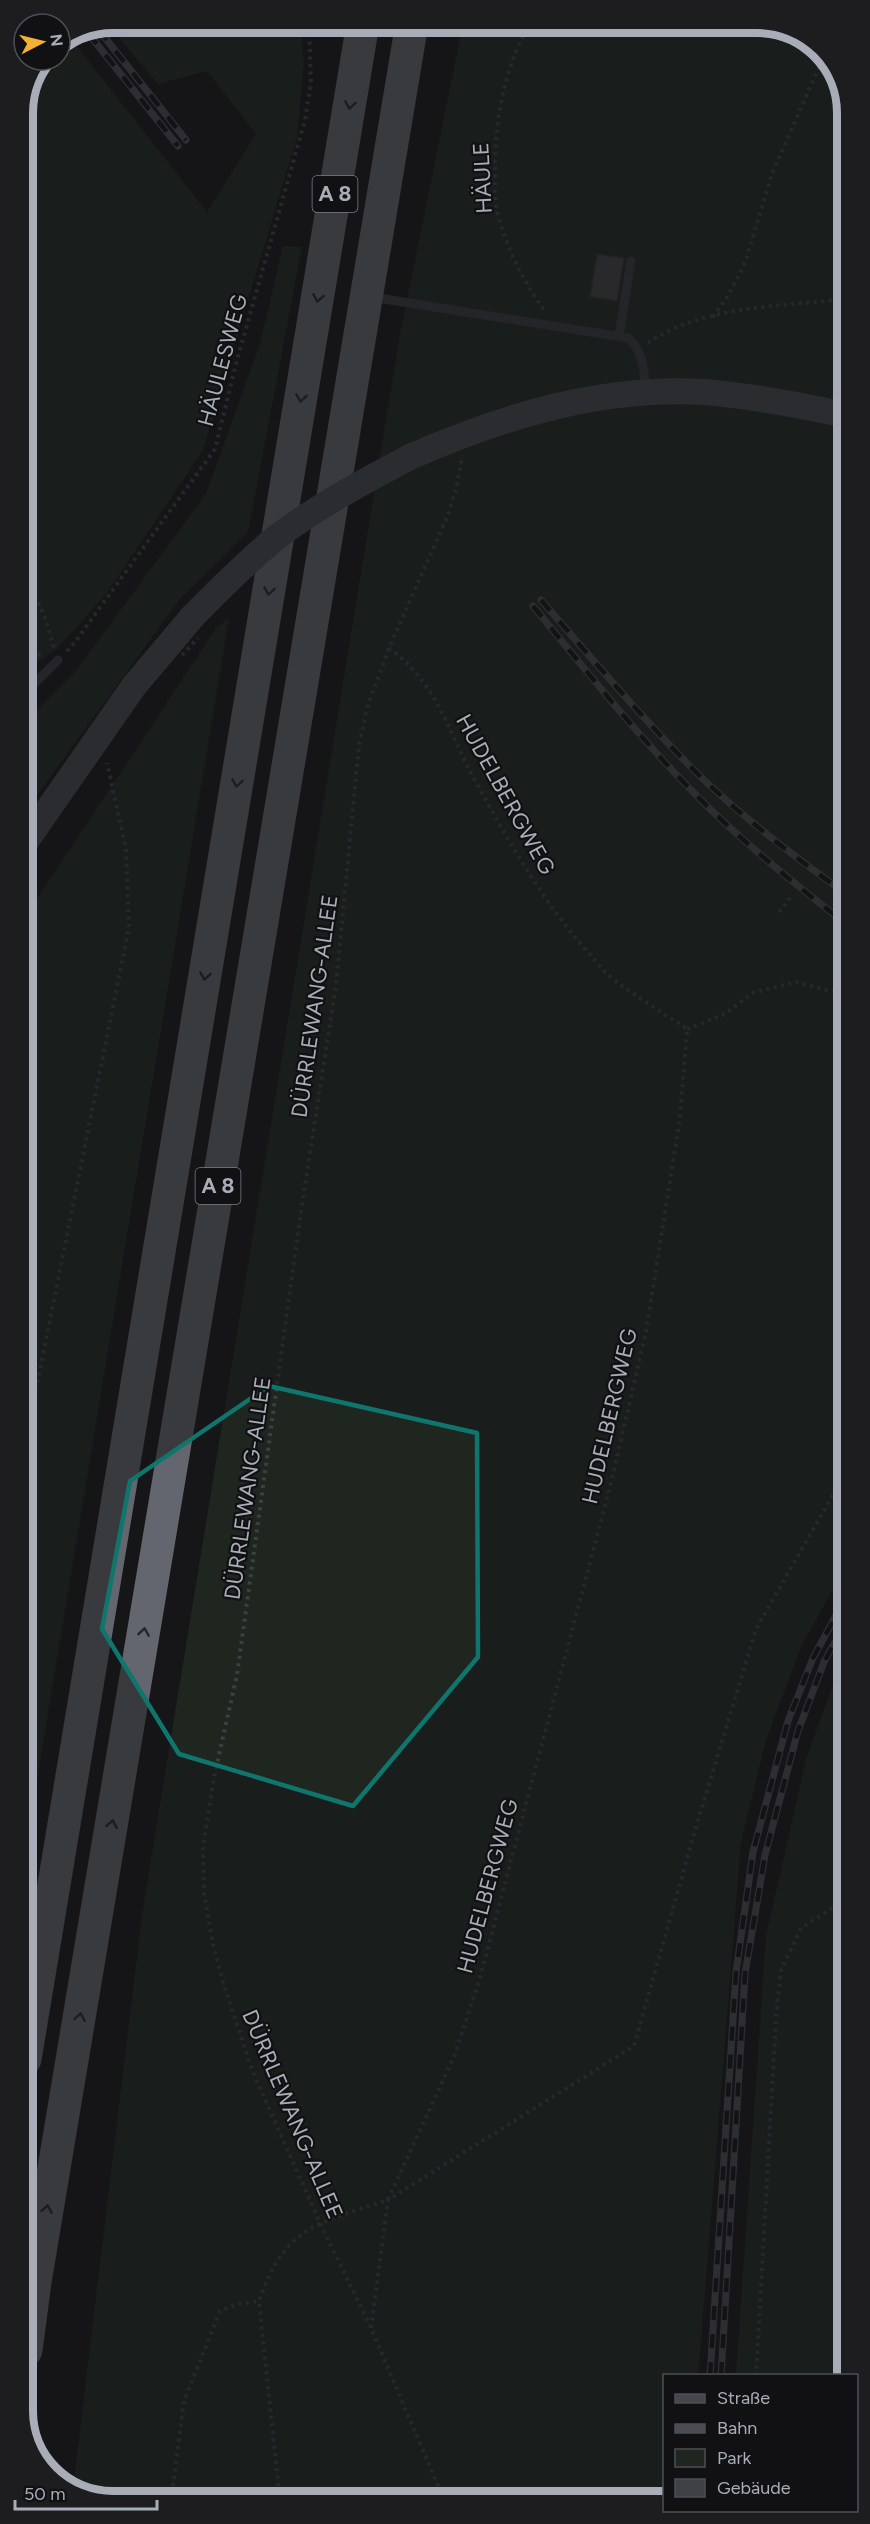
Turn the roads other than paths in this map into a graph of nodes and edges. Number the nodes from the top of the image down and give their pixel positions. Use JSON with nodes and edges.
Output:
{"nodes":[{"id":1,"x":361,"y":33,"type":"edge"},
{"id":2,"x":410,"y":33,"type":"edge"},
{"id":3,"x":631,"y":261,"type":"dead end"},
{"id":4,"x":367,"y":296,"type":"junction"},
{"id":5,"x":620,"y":335,"type":"junction"},
{"id":6,"x":646,"y":393,"type":"junction"},
{"id":7,"x":837,"y":413,"type":"edge"},
{"id":8,"x":58,"y":660,"type":"road end"},
{"id":9,"x":33,"y":685,"type":"edge"},
{"id":10,"x":33,"y":831,"type":"edge"},
{"id":11,"x":33,"y":2011,"type":"edge"},
{"id":12,"x":33,"y":2297,"type":"edge"}],
"edges":[{"from":1,"to":11,"type":"highway","number":"A 8","one_way":true},
{"from":2,"to":4,"type":"highway","number":"A 8"},
{"from":3,"to":5,"type":"lane"},
{"from":4,"to":5,"type":"lane"},
{"from":12,"to":4,"type":"highway","number":"A 8","one_way":true},
{"from":5,"to":6,"type":"lane"},
{"from":6,"to":7,"type":"main road"},
{"from":6,"to":10,"type":"main road","bridge":true},
{"from":8,"to":9,"type":"lane"}]}
